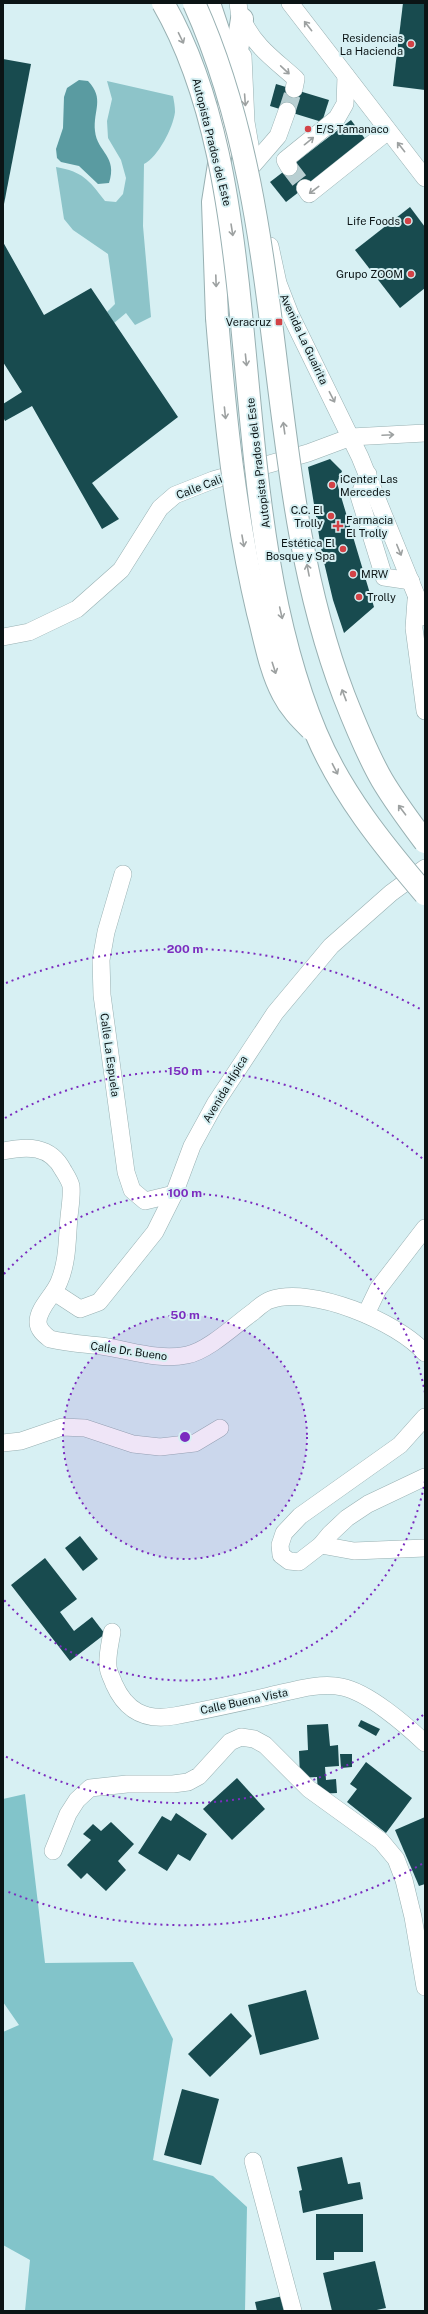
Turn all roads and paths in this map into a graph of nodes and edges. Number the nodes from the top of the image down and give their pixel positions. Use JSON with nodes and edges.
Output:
{"nodes":[{"id":1,"x":163,"y":3,"type":"edge"},
{"id":2,"x":194,"y":3,"type":"edge"},
{"id":3,"x":209,"y":3,"type":"edge"},
{"id":4,"x":290,"y":3,"type":"edge"},
{"id":5,"x":242,"y":8,"type":"edge"},
{"id":6,"x":346,"y":76,"type":"junction"},
{"id":7,"x":294,"y":89,"type":"tunnel mouth"},
{"id":8,"x":287,"y":111,"type":"tunnel mouth"},
{"id":9,"x":225,"y":131,"type":"junction"},
{"id":10,"x":388,"y":131,"type":"junction"},
{"id":11,"x":253,"y":165,"type":"junction"},
{"id":12,"x":289,"y":167,"type":"dead end"},
{"id":13,"x":425,"y":178,"type":"edge"},
{"id":14,"x":305,"y":188,"type":"dead end"},
{"id":15,"x":425,"y":433,"type":"edge"},
{"id":16,"x":351,"y":437,"type":"junction"},
{"id":17,"x":368,"y":474,"type":"junction"},
{"id":18,"x":414,"y":587,"type":"junction"},
{"id":19,"x":425,"y":617,"type":"edge"},
{"id":20,"x":3,"y":637,"type":"edge"},
{"id":21,"x":425,"y":711,"type":"edge"},
{"id":22,"x":317,"y":734,"type":"junction"},
{"id":23,"x":425,"y":842,"type":"edge"},
{"id":24,"x":425,"y":868,"type":"edge"},
{"id":25,"x":123,"y":874,"type":"dead end"},
{"id":26,"x":425,"y":894,"type":"edge"},
{"id":27,"x":3,"y":1151,"type":"edge"},
{"id":28,"x":174,"y":1194,"type":"junction"},
{"id":29,"x":425,"y":1228,"type":"edge"},
{"id":30,"x":54,"y":1292,"type":"junction"},
{"id":31,"x":366,"y":1314,"type":"junction"},
{"id":32,"x":425,"y":1353,"type":"edge"},
{"id":33,"x":425,"y":1417,"type":"edge"},
{"id":34,"x":220,"y":1428,"type":"dead end"},
{"id":35,"x":3,"y":1443,"type":"edge"},
{"id":36,"x":425,"y":1477,"type":"edge"},
{"id":37,"x":321,"y":1545,"type":"junction"},
{"id":38,"x":425,"y":1548,"type":"edge"},
{"id":39,"x":112,"y":1632,"type":"dead end"},
{"id":40,"x":425,"y":1743,"type":"edge"},
{"id":41,"x":53,"y":1851,"type":"dead end"},
{"id":42,"x":425,"y":1987,"type":"edge"},
{"id":43,"x":253,"y":2161,"type":"dead end"},
{"id":44,"x":293,"y":2311,"type":"edge"}],
"edges":[{"from":1,"to":22,"type":"highway","name":"Autopista Prados del Este","one_way":true,"bridge":true},
{"from":23,"to":2,"type":"highway","one_way":true,"bridge":true},
{"from":3,"to":9,"type":"highway"},
{"from":6,"to":4,"type":"street","one_way":true},
{"from":5,"to":7,"type":"street","one_way":true},
{"from":5,"to":9,"type":"highway"},
{"from":5,"to":11,"type":"street","name":"Avenida La Guairita","one_way":true},
{"from":6,"to":10,"type":"street"},
{"from":12,"to":6,"type":"street","one_way":true},
{"from":8,"to":11,"type":"street"},
{"from":9,"to":22,"type":"highway","one_way":true,"bridge":true},
{"from":13,"to":10,"type":"street","one_way":true},
{"from":10,"to":14,"type":"street","one_way":true},
{"from":11,"to":16,"type":"street","name":"Avenida La Guairita","one_way":true},
{"from":16,"to":15,"type":"street","name":"Calle Cali","one_way":true},
{"from":16,"to":17,"type":"street","name":"Avenida La Guairita"},
{"from":16,"to":20,"type":"street","name":"Calle Cali"},
{"from":17,"to":18,"type":"street","name":"Avenida La Guairita","one_way":true},
{"from":17,"to":18,"type":"street"},
{"from":18,"to":19,"type":"street","name":"Avenida La Guairita"},
{"from":18,"to":21,"type":"street"},
{"from":22,"to":26,"type":"highway","name":"Autopista Prados del Este","one_way":true,"bridge":true},
{"from":24,"to":28,"type":"street","name":"Avenida Hípica"},
{"from":25,"to":28,"type":"street","name":"Calle La Espuela"},
{"from":27,"to":30,"type":"street"},
{"from":28,"to":30,"type":"street","name":"Avenida Hípica"},
{"from":29,"to":31,"type":"street"},
{"from":30,"to":31,"type":"street","name":"Calle Dr. Bueno"},
{"from":31,"to":32,"type":"street","name":"Calle Dr. Bueno"},
{"from":33,"to":37,"type":"street"},
{"from":34,"to":35,"type":"street"},
{"from":36,"to":37,"type":"street"},
{"from":37,"to":38,"type":"street"},
{"from":39,"to":40,"type":"street","name":"Calle Buena Vista"},
{"from":41,"to":42,"type":"street"},
{"from":43,"to":44,"type":"street"}]}
